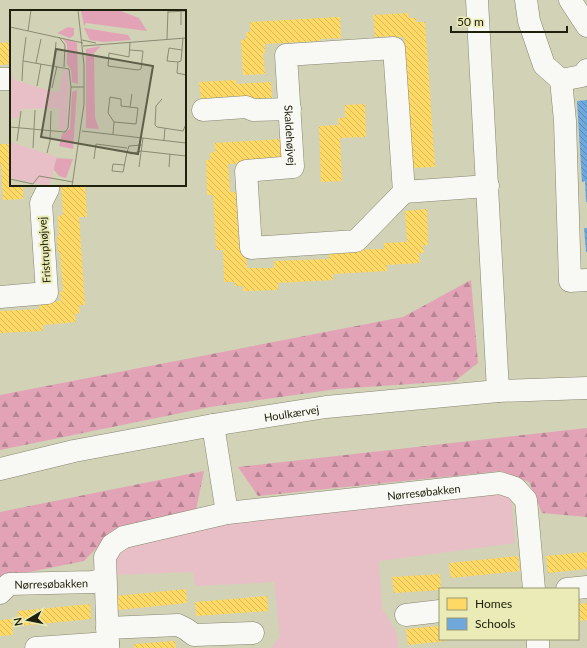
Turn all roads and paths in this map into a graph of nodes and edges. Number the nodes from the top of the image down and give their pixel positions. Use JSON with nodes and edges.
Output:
{"nodes":[{"id":1,"x":477,"y":0,"type":"edge"},
{"id":2,"x":526,"y":0,"type":"edge"},
{"id":3,"x":570,"y":0,"type":"edge"},
{"id":4,"x":587,"y":26,"type":"edge"},
{"id":5,"x":585,"y":74,"type":"edge"},
{"id":6,"x":10,"y":78,"type":"edge"},
{"id":7,"x":0,"y":79,"type":"edge"},
{"id":8,"x":561,"y":80,"type":"junction"},
{"id":9,"x":290,"y":109,"type":"junction"},
{"id":10,"x":204,"y":110,"type":"dead end"},
{"id":11,"x":48,"y":186,"type":"edge"},
{"id":12,"x":488,"y":186,"type":"junction"},
{"id":13,"x":404,"y":192,"type":"junction"},
{"id":14,"x":587,"y":280,"type":"edge"},
{"id":15,"x":0,"y":297,"type":"edge"},
{"id":16,"x":587,"y":388,"type":"edge"},
{"id":17,"x":498,"y":391,"type":"junction"},
{"id":18,"x":214,"y":425,"type":"junction"},
{"id":19,"x":0,"y":469,"type":"edge"},
{"id":20,"x":227,"y":513,"type":"junction"},
{"id":21,"x":105,"y":579,"type":"junction"},
{"id":22,"x":534,"y":588,"type":"edge"},
{"id":23,"x":0,"y":593,"type":"edge"},
{"id":24,"x":439,"y":612,"type":"edge"},
{"id":25,"x":406,"y":615,"type":"dead end"},
{"id":26,"x":253,"y":633,"type":"dead end"},
{"id":27,"x":107,"y":640,"type":"edge"},
{"id":28,"x":36,"y":648,"type":"edge"}],
"edges":[{"from":1,"to":12,"type":"street"},
{"from":2,"to":8,"type":"street"},
{"from":3,"to":4,"type":"street"},
{"from":5,"to":8,"type":"street"},
{"from":6,"to":7,"type":"street"},
{"from":8,"to":14,"type":"street"},
{"from":9,"to":10,"type":"street"},
{"from":9,"to":13,"type":"street","name":"Skaldehøjvej"},
{"from":9,"to":13,"type":"street","name":"Skaldehøjvej"},
{"from":11,"to":15,"type":"street","name":"Fristruphøjvej"},
{"from":12,"to":13,"type":"street"},
{"from":12,"to":17,"type":"street"},
{"from":16,"to":17,"type":"street","name":"Houlkærvej"},
{"from":17,"to":18,"type":"street","name":"Houlkærvej"},
{"from":18,"to":19,"type":"street","name":"Houlkærvej"},
{"from":18,"to":20,"type":"street"},
{"from":20,"to":21,"type":"street","name":"Nørresøbakken"},
{"from":20,"to":22,"type":"street","name":"Nørresøbakken"},
{"from":21,"to":23,"type":"street","name":"Nørresøbakken"},
{"from":21,"to":27,"type":"street","name":"Nørresøbakken"},
{"from":24,"to":25,"type":"street"},
{"from":26,"to":27,"type":"street"},
{"from":27,"to":28,"type":"street"}]}
